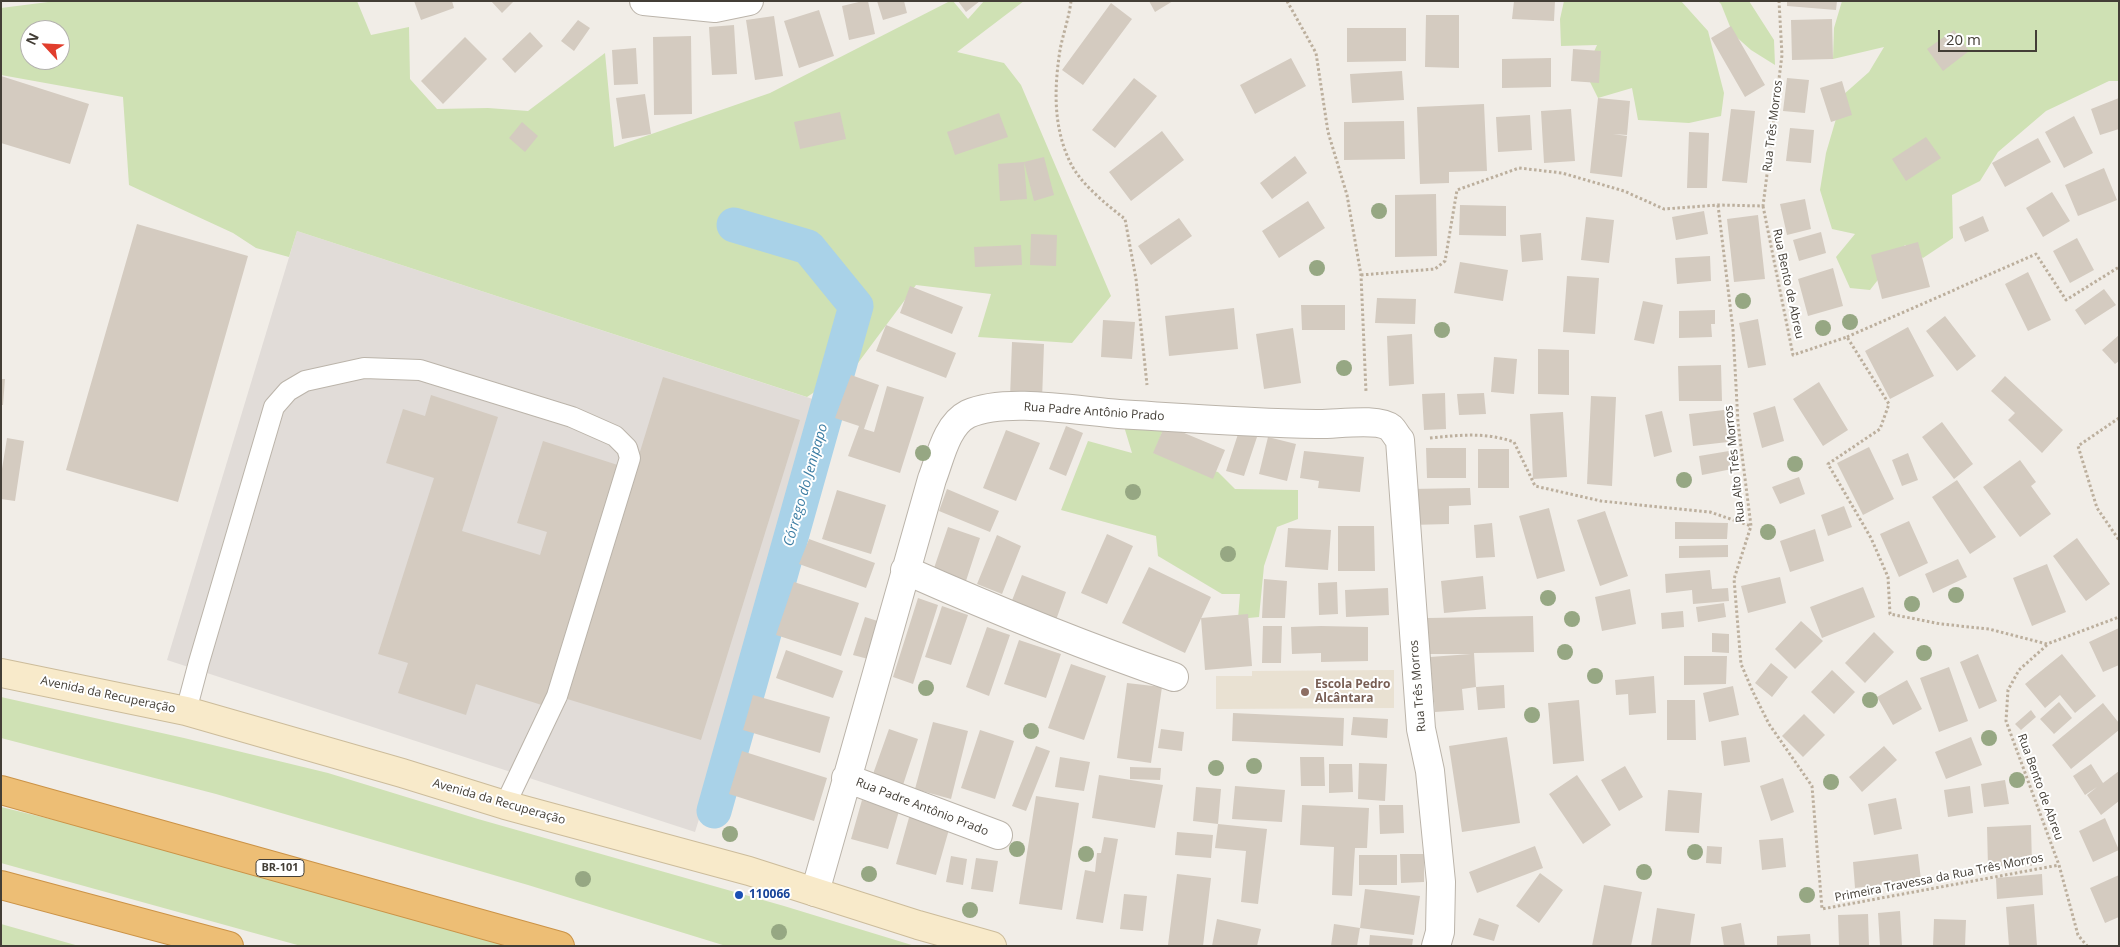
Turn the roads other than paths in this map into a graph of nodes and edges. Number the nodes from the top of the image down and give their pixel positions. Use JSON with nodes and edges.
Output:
{"nodes":[{"id":1,"x":644,"y":1,"type":"edge"},
{"id":2,"x":749,"y":1,"type":"edge"},
{"id":3,"x":1386,"y":430,"type":"joint"},
{"id":4,"x":905,"y":570,"type":"junction"},
{"id":5,"x":1,"y":673,"type":"edge"},
{"id":6,"x":1174,"y":677,"type":"dead end"},
{"id":7,"x":186,"y":711,"type":"junction"},
{"id":8,"x":846,"y":778,"type":"junction"},
{"id":9,"x":1,"y":790,"type":"edge"},
{"id":10,"x":505,"y":805,"type":"junction"},
{"id":11,"x":998,"y":835,"type":"dead end"},
{"id":12,"x":1,"y":885,"type":"edge"},
{"id":13,"x":815,"y":892,"type":"junction"},
{"id":14,"x":229,"y":946,"type":"edge"},
{"id":15,"x":560,"y":946,"type":"edge"},
{"id":16,"x":992,"y":946,"type":"edge"},
{"id":17,"x":1436,"y":946,"type":"edge"}],
"edges":[{"from":1,"to":2,"type":"street"},
{"from":3,"to":4,"type":"street","name":"Rua Padre Antônio Prado"},
{"from":3,"to":17,"type":"street","name":"Rua Três Morros"},
{"from":4,"to":6,"type":"street"},
{"from":4,"to":8,"type":"street","name":"Rua Padre Antônio Prado"},
{"from":5,"to":7,"type":"main road","name":"Avenida da Recuperação"},
{"from":7,"to":10,"type":"main road","name":"Avenida da Recuperação"},
{"from":7,"to":10,"type":"lane"},
{"from":8,"to":11,"type":"street","name":"Rua Padre Antônio Prado"},
{"from":8,"to":13,"type":"street","name":"Rua Padre Antônio Prado"},
{"from":9,"to":15,"type":"highway","number":"BR-101"},
{"from":10,"to":13,"type":"main road","name":"Avenida da Recuperação"},
{"from":12,"to":14,"type":"highway"},
{"from":13,"to":16,"type":"main road","name":"Avenida da Recuperação"}]}
